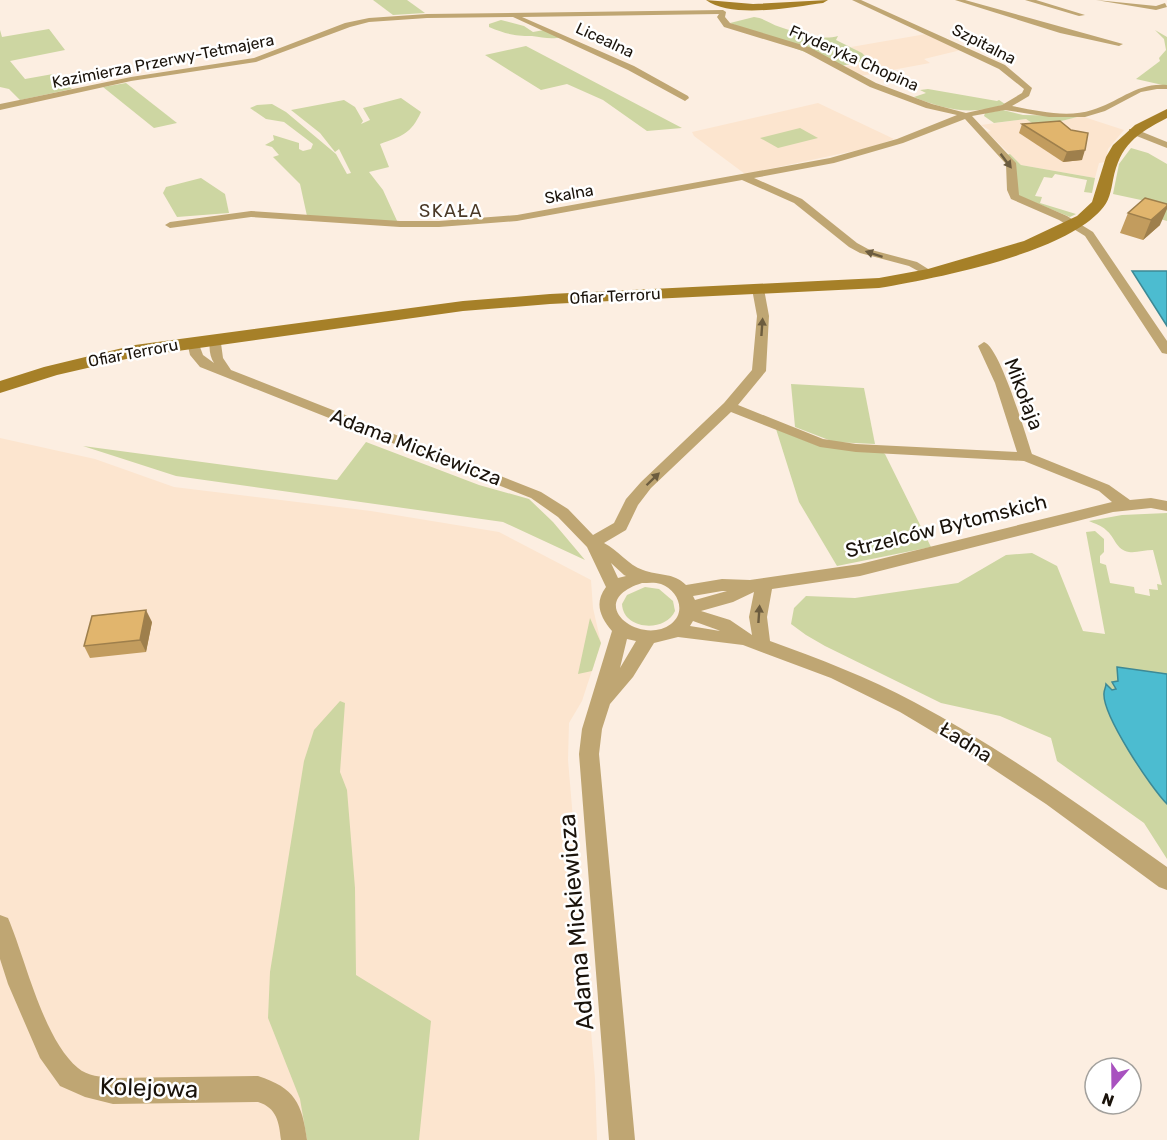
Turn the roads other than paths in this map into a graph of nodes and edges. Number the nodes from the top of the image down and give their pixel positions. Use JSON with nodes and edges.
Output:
{"nodes":[{"id":1,"x":711,"y":0,"type":"edge"},
{"id":2,"x":823,"y":0,"type":"edge"},
{"id":3,"x":842,"y":0,"type":"edge"},
{"id":4,"x":855,"y":0,"type":"edge"},
{"id":5,"x":958,"y":0,"type":"edge"},
{"id":6,"x":1028,"y":0,"type":"edge"},
{"id":7,"x":1099,"y":0,"type":"edge"},
{"id":8,"x":1165,"y":5,"type":"dead end"},
{"id":9,"x":734,"y":6,"type":"junction"},
{"id":10,"x":723,"y":12,"type":"junction"},
{"id":11,"x":511,"y":14,"type":"junction"},
{"id":12,"x":1081,"y":15,"type":"dead end"},
{"id":13,"x":894,"y":18,"type":"junction"},
{"id":14,"x":1119,"y":44,"type":"dead end"},
{"id":15,"x":1167,"y":87,"type":"edge"},
{"id":16,"x":685,"y":98,"type":"dead end"},
{"id":17,"x":0,"y":107,"type":"edge"},
{"id":18,"x":1005,"y":107,"type":"junction"},
{"id":19,"x":1167,"y":113,"type":"edge"},
{"id":20,"x":966,"y":115,"type":"junction"},
{"id":21,"x":1132,"y":131,"type":"junction"},
{"id":22,"x":1167,"y":145,"type":"edge"},
{"id":23,"x":743,"y":177,"type":"junction"},
{"id":24,"x":170,"y":225,"type":"dead end"},
{"id":25,"x":1076,"y":225,"type":"junction"},
{"id":26,"x":929,"y":274,"type":"junction"},
{"id":27,"x":758,"y":289,"type":"junction"},
{"id":28,"x":216,"y":339,"type":"junction"},
{"id":29,"x":193,"y":342,"type":"junction"},
{"id":30,"x":984,"y":346,"type":"dead end"},
{"id":31,"x":1167,"y":350,"type":"edge"},
{"id":32,"x":227,"y":373,"type":"junction"},
{"id":33,"x":0,"y":387,"type":"edge"},
{"id":34,"x":729,"y":406,"type":"junction"},
{"id":35,"x":1026,"y":458,"type":"junction"},
{"id":36,"x":1167,"y":497,"type":"edge"},
{"id":37,"x":1159,"y":504,"type":"edge"},
{"id":38,"x":1126,"y":506,"type":"junction"},
{"id":39,"x":592,"y":543,"type":"junction"},
{"id":40,"x":642,"y":576,"type":"junction"},
{"id":41,"x":757,"y":585,"type":"junction"},
{"id":42,"x":614,"y":587,"type":"junction"},
{"id":43,"x":687,"y":604,"type":"junction"},
{"id":44,"x":621,"y":630,"type":"junction"},
{"id":45,"x":676,"y":630,"type":"junction"},
{"id":46,"x":648,"y":637,"type":"junction"},
{"id":47,"x":754,"y":642,"type":"junction"},
{"id":48,"x":602,"y":701,"type":"junction"},
{"id":49,"x":1167,"y":880,"type":"edge"},
{"id":50,"x":0,"y":926,"type":"edge"},
{"id":51,"x":294,"y":1140,"type":"edge"},
{"id":52,"x":622,"y":1140,"type":"edge"}],
"edges":[{"from":1,"to":9,"type":"street"},
{"from":2,"to":9,"type":"street"},
{"from":3,"to":13,"type":"street","name":"Szpitalna"},
{"from":4,"to":13,"type":"street","name":"Szpitalna"},
{"from":5,"to":14,"type":"street"},
{"from":6,"to":12,"type":"street"},
{"from":7,"to":8,"type":"street"},
{"from":9,"to":10,"type":"street"},
{"from":10,"to":11,"type":"street","name":"Kazimierza Przerwy-Tetmajera"},
{"from":10,"to":20,"type":"street","name":"Fryderyka Chopina"},
{"from":11,"to":16,"type":"street","name":"Licealna"},
{"from":11,"to":17,"type":"street","name":"Kazimierza Przerwy-Tetmajera"},
{"from":13,"to":18,"type":"street","name":"Szpitalna"},
{"from":15,"to":18,"type":"street","name":"Szpitalna"},
{"from":18,"to":20,"type":"street","name":"Szpitalna"},
{"from":19,"to":21,"type":"street","name":"Ofiar Terroru"},
{"from":20,"to":23,"type":"street","name":"Skalna"},
{"from":20,"to":25,"type":"street","one_way":true},
{"from":21,"to":22,"type":"street"},
{"from":21,"to":25,"type":"street","name":"Ofiar Terroru"},
{"from":23,"to":24,"type":"street","name":"Skalna"},
{"from":26,"to":23,"type":"street","one_way":true},
{"from":25,"to":26,"type":"street","name":"Ofiar Terroru"},
{"from":25,"to":31,"type":"street"},
{"from":26,"to":27,"type":"street","name":"Ofiar Terroru"},
{"from":27,"to":28,"type":"street","name":"Ofiar Terroru"},
{"from":34,"to":27,"type":"street","one_way":true},
{"from":28,"to":29,"type":"street","name":"Ofiar Terroru"},
{"from":28,"to":32,"type":"street"},
{"from":29,"to":32,"type":"street","name":"Adama Mickiewicza"},
{"from":29,"to":33,"type":"street","name":"Ofiar Terroru"},
{"from":30,"to":35,"type":"street","name":"Mikołaja"},
{"from":32,"to":39,"type":"street","name":"Adama Mickiewicza"},
{"from":34,"to":35,"type":"street"},
{"from":39,"to":34,"type":"street","one_way":true},
{"from":35,"to":38,"type":"street"},
{"from":36,"to":37,"type":"street","name":"Strzelców Bytomskich"},
{"from":37,"to":38,"type":"street","name":"Strzelców Bytomskich"},
{"from":38,"to":41,"type":"street","name":"Strzelców Bytomskich"},
{"from":39,"to":40,"type":"street","name":"Adama Mickiewicza"},
{"from":39,"to":42,"type":"street","name":"Adama Mickiewicza"},
{"from":40,"to":42,"type":"street"},
{"from":40,"to":43,"type":"street"},
{"from":41,"to":43,"type":"street","name":"Strzelców Bytomskich"},
{"from":47,"to":41,"type":"street","one_way":true},
{"from":42,"to":44,"type":"street"},
{"from":43,"to":45,"type":"street"},
{"from":43,"to":47,"type":"street","name":"Ładna"},
{"from":44,"to":46,"type":"street"},
{"from":44,"to":48,"type":"street","name":"Adama Mickiewicza"},
{"from":45,"to":46,"type":"street"},
{"from":45,"to":47,"type":"street","name":"Ładna"},
{"from":46,"to":48,"type":"street","name":"Adama Mickiewicza"},
{"from":47,"to":49,"type":"street","name":"Ładna"},
{"from":48,"to":52,"type":"street","name":"Adama Mickiewicza"},
{"from":50,"to":51,"type":"street","name":"Kolejowa"}]}
